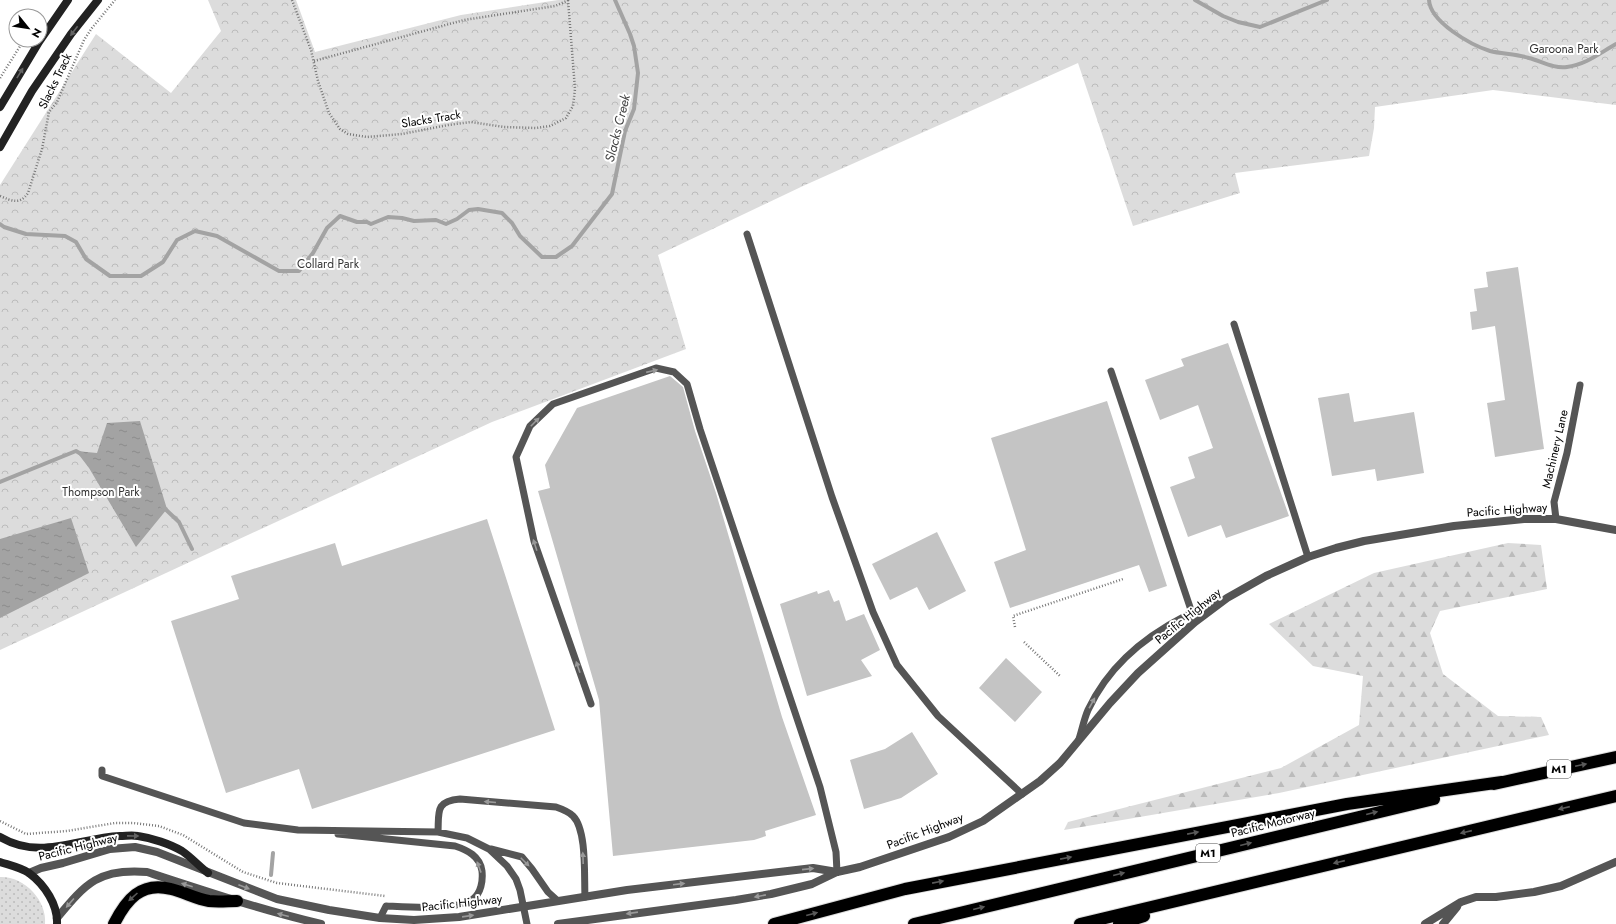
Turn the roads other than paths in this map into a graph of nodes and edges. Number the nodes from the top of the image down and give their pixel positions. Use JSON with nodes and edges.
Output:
{"nodes":[{"id":1,"x":68,"y":0,"type":"edge"},
{"id":2,"x":98,"y":0,"type":"edge"},
{"id":3,"x":0,"y":106,"type":"edge"},
{"id":4,"x":0,"y":147,"type":"edge"},
{"id":5,"x":747,"y":234,"type":"dead end"},
{"id":6,"x":1234,"y":324,"type":"dead end"},
{"id":7,"x":1111,"y":371,"type":"dead end"},
{"id":8,"x":1580,"y":384,"type":"dead end"},
{"id":9,"x":1556,"y":519,"type":"junction"},
{"id":10,"x":1616,"y":530,"type":"edge"},
{"id":11,"x":1308,"y":557,"type":"junction"},
{"id":12,"x":1227,"y":598,"type":"junction"},
{"id":13,"x":1192,"y":613,"type":"junction"},
{"id":14,"x":1195,"y":622,"type":"junction"},
{"id":15,"x":591,"y":704,"type":"dead end"},
{"id":16,"x":1079,"y":739,"type":"junction"},
{"id":17,"x":1616,"y":757,"type":"edge"},
{"id":18,"x":102,"y":770,"type":"dead end"},
{"id":19,"x":1502,"y":782,"type":"junction"},
{"id":20,"x":1022,"y":794,"type":"junction"},
{"id":21,"x":1616,"y":796,"type":"edge"},
{"id":22,"x":306,"y":829,"type":"junction"},
{"id":23,"x":438,"y":832,"type":"junction"},
{"id":24,"x":0,"y":837,"type":"edge"},
{"id":25,"x":489,"y":849,"type":"junction"},
{"id":26,"x":0,"y":862,"type":"edge"},
{"id":27,"x":1616,"y":862,"type":"edge"},
{"id":28,"x":0,"y":865,"type":"edge"},
{"id":29,"x":9,"y":865,"type":"junction"},
{"id":30,"x":837,"y":872,"type":"junction"},
{"id":31,"x":29,"y":873,"type":"junction"},
{"id":32,"x":208,"y":873,"type":"junction"},
{"id":33,"x":1233,"y":887,"type":"junction"},
{"id":34,"x":585,"y":897,"type":"junction"},
{"id":35,"x":237,"y":901,"type":"junction"},
{"id":36,"x":558,"y":901,"type":"junction"},
{"id":37,"x":1461,"y":902,"type":"junction"},
{"id":38,"x":524,"y":907,"type":"junction"},
{"id":39,"x":380,"y":918,"type":"junction"},
{"id":40,"x":58,"y":921,"type":"edge"},
{"id":41,"x":114,"y":924,"type":"edge"},
{"id":42,"x":321,"y":924,"type":"edge"},
{"id":43,"x":527,"y":924,"type":"edge"},
{"id":44,"x":558,"y":924,"type":"edge"},
{"id":45,"x":774,"y":924,"type":"edge"},
{"id":46,"x":914,"y":924,"type":"edge"},
{"id":47,"x":1080,"y":924,"type":"edge"},
{"id":48,"x":1119,"y":924,"type":"edge"},
{"id":49,"x":1425,"y":924,"type":"edge"},
{"id":50,"x":1443,"y":924,"type":"edge"}],
"edges":[{"from":3,"to":1,"type":"main road","one_way":true},
{"from":2,"to":4,"type":"main road","one_way":true},
{"from":5,"to":20,"type":"lane"},
{"from":6,"to":11,"type":"lane"},
{"from":7,"to":13,"type":"lane"},
{"from":8,"to":9,"type":"lane","name":"Machinery Lane"},
{"from":9,"to":10,"type":"street","name":"Pacific Highway"},
{"from":9,"to":11,"type":"street","name":"Pacific Highway"},
{"from":11,"to":12,"type":"street","name":"Pacific Highway"},
{"from":12,"to":13,"type":"lane"},
{"from":12,"to":14,"type":"street","name":"Pacific Highway"},
{"from":13,"to":14,"type":"lane"},
{"from":16,"to":13,"type":"lane","one_way":true},
{"from":14,"to":16,"type":"street","name":"Pacific Highway"},
{"from":15,"to":30,"type":"lane","one_way":true},
{"from":16,"to":20,"type":"street","name":"Pacific Highway"},
{"from":19,"to":17,"type":"highway","name":"Pacific Motorway","number":"M1","one_way":true},
{"from":18,"to":22,"type":"lane"},
{"from":45,"to":19,"type":"highway","one_way":true},
{"from":46,"to":19,"type":"highway","name":"Pacific Motorway","number":"M1","one_way":true},
{"from":20,"to":30,"type":"street","name":"Pacific Highway"},
{"from":21,"to":33,"type":"highway","one_way":true},
{"from":22,"to":23,"type":"lane"},
{"from":39,"to":22,"type":"lane","one_way":true},
{"from":23,"to":25,"type":"lane"},
{"from":34,"to":23,"type":"lane","one_way":true},
{"from":24,"to":32,"type":"main road","one_way":true},
{"from":25,"to":36,"type":"lane","one_way":true},
{"from":25,"to":38,"type":"lane"},
{"from":26,"to":29,"type":"main road"},
{"from":27,"to":37,"type":"street"},
{"from":28,"to":29,"type":"main road"},
{"from":29,"to":31,"type":"main road"},
{"from":34,"to":30,"type":"street","name":"Pacific Highway","one_way":true},
{"from":30,"to":44,"type":"street","name":"Pacific Highway","one_way":true},
{"from":31,"to":32,"type":"street","name":"Pacific Highway"},
{"from":31,"to":40,"type":"main road"},
{"from":32,"to":39,"type":"street","name":"Pacific Highway","one_way":true},
{"from":33,"to":47,"type":"highway"},
{"from":33,"to":48,"type":"highway"},
{"from":34,"to":36,"type":"street","name":"Pacific Highway"},
{"from":35,"to":40,"type":"street","one_way":true},
{"from":35,"to":41,"type":"highway","one_way":true},
{"from":42,"to":35,"type":"street","one_way":true},
{"from":36,"to":38,"type":"street","name":"Pacific Highway"},
{"from":37,"to":49,"type":"street"},
{"from":37,"to":50,"type":"street"},
{"from":39,"to":38,"type":"street","name":"Pacific Highway","one_way":true},
{"from":38,"to":43,"type":"lane"}]}
